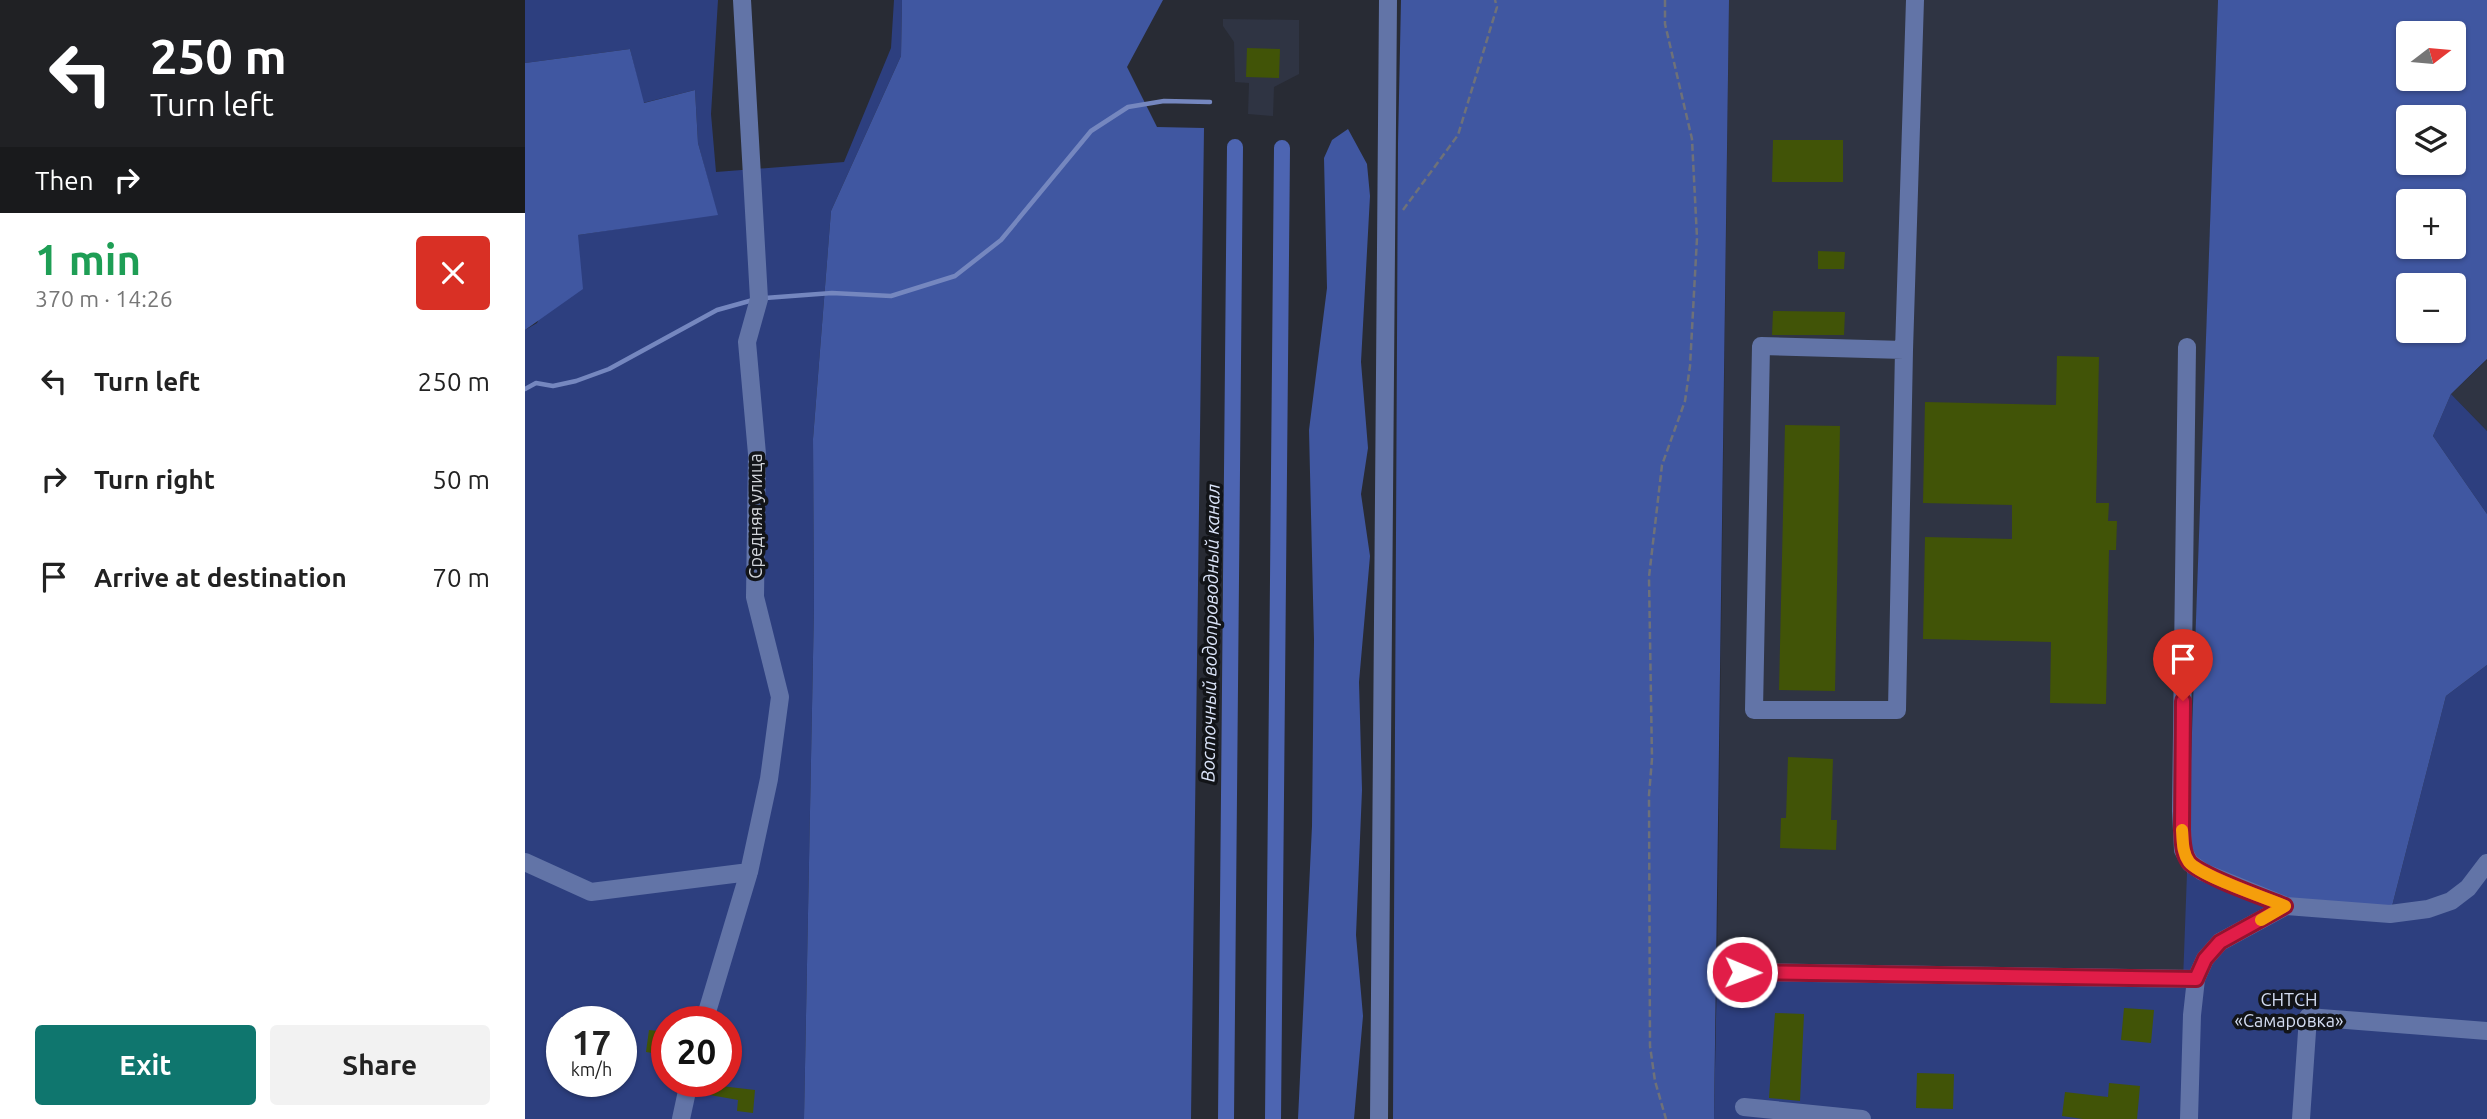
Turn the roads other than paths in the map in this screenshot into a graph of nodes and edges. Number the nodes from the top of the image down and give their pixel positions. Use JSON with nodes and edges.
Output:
{"nodes":[{"id":1,"x":742,"y":0,"type":"edge"},
{"id":2,"x":1388,"y":0,"type":"edge"},
{"id":3,"x":1915,"y":0,"type":"edge"},
{"id":4,"x":2187,"y":347,"type":"dead end"},
{"id":5,"x":1904,"y":350,"type":"junction"},
{"id":6,"x":525,"y":862,"type":"edge"},
{"id":7,"x":2487,"y":863,"type":"edge"},
{"id":8,"x":749,"y":872,"type":"junction"},
{"id":9,"x":2285,"y":906,"type":"junction"},
{"id":10,"x":1742,"y":972,"type":"dead end"},
{"id":11,"x":2196,"y":979,"type":"junction"},
{"id":12,"x":708,"y":1006,"type":"edge"},
{"id":13,"x":2487,"y":1031,"type":"edge"},
{"id":14,"x":686,"y":1097,"type":"edge"},
{"id":15,"x":1744,"y":1107,"type":"dead end"},
{"id":16,"x":681,"y":1119,"type":"edge"},
{"id":17,"x":1379,"y":1119,"type":"edge"},
{"id":18,"x":1862,"y":1119,"type":"edge"},
{"id":19,"x":2189,"y":1119,"type":"edge"},
{"id":20,"x":2301,"y":1119,"type":"edge"}],
"edges":[{"from":1,"to":8,"type":"street","name":"Средняя улица"},
{"from":2,"to":17,"type":"street"},
{"from":3,"to":5,"type":"street"},
{"from":4,"to":9,"type":"street"},
{"from":5,"to":5,"type":"street"},
{"from":6,"to":8,"type":"street"},
{"from":7,"to":9,"type":"street"},
{"from":8,"to":12,"type":"street","name":"Средняя улица"},
{"from":9,"to":11,"type":"street"},
{"from":10,"to":11,"type":"street"},
{"from":11,"to":19,"type":"street"},
{"from":13,"to":20,"type":"street"},
{"from":14,"to":16,"type":"street"},
{"from":15,"to":18,"type":"street"}]}
